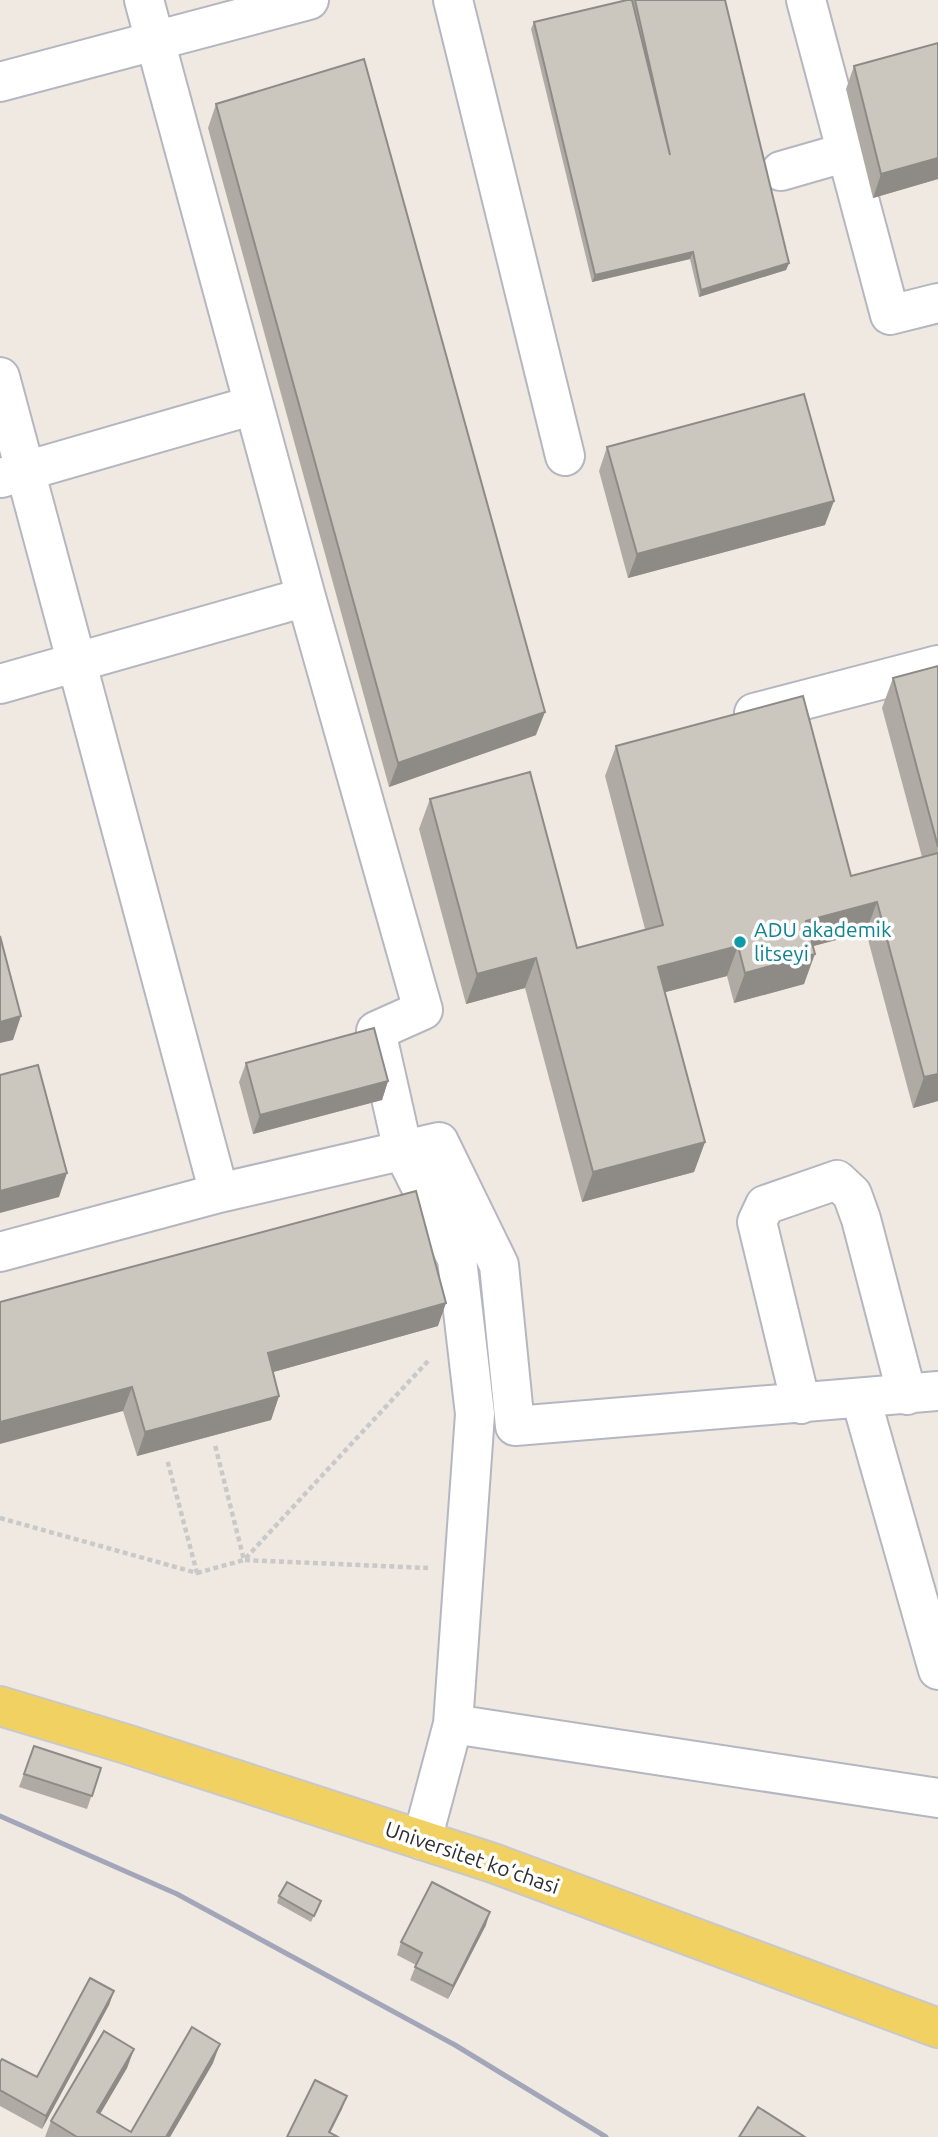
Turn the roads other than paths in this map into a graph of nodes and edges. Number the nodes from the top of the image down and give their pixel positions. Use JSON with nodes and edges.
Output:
{"nodes":[{"id":1,"x":144,"y":0,"type":"edge"},
{"id":2,"x":309,"y":0,"type":"edge"},
{"id":3,"x":453,"y":0,"type":"edge"},
{"id":4,"x":806,"y":0,"type":"edge"},
{"id":5,"x":222,"y":11,"type":"edge"},
{"id":6,"x":154,"y":41,"type":"junction"},
{"id":7,"x":0,"y":82,"type":"edge"},
{"id":8,"x":847,"y":152,"type":"junction"},
{"id":9,"x":781,"y":171,"type":"dead end"},
{"id":10,"x":938,"y":303,"type":"edge"},
{"id":11,"x":0,"y":377,"type":"edge"},
{"id":12,"x":254,"y":405,"type":"junction"},
{"id":13,"x":565,"y":456,"type":"dead end"},
{"id":14,"x":13,"y":475,"type":"edge"},
{"id":15,"x":306,"y":597,"type":"junction"},
{"id":16,"x":76,"y":662,"type":"junction"},
{"id":17,"x":938,"y":665,"type":"edge"},
{"id":18,"x":0,"y":684,"type":"edge"},
{"id":19,"x":717,"y":723,"type":"edge"},
{"id":20,"x":403,"y":1151,"type":"junction"},
{"id":21,"x":219,"y":1193,"type":"junction"},
{"id":22,"x":0,"y":1252,"type":"edge"},
{"id":23,"x":923,"y":1393,"type":"edge"},
{"id":24,"x":861,"y":1399,"type":"junction"},
{"id":25,"x":801,"y":1404,"type":"junction"},
{"id":26,"x":938,"y":1670,"type":"edge"},
{"id":27,"x":0,"y":1706,"type":"edge"},
{"id":28,"x":453,"y":1724,"type":"junction"},
{"id":29,"x":938,"y":1798,"type":"edge"},
{"id":30,"x":422,"y":1840,"type":"junction"},
{"id":31,"x":938,"y":2028,"type":"edge"}],
"edges":[{"from":1,"to":6,"type":"lane"},
{"from":2,"to":5,"type":"lane"},
{"from":3,"to":13,"type":"lane"},
{"from":4,"to":8,"type":"lane"},
{"from":5,"to":6,"type":"lane"},
{"from":6,"to":7,"type":"lane"},
{"from":6,"to":12,"type":"lane"},
{"from":8,"to":9,"type":"lane"},
{"from":8,"to":10,"type":"lane"},
{"from":11,"to":14,"type":"lane"},
{"from":12,"to":14,"type":"lane"},
{"from":12,"to":15,"type":"lane"},
{"from":14,"to":16,"type":"lane"},
{"from":15,"to":16,"type":"lane"},
{"from":15,"to":20,"type":"lane"},
{"from":16,"to":18,"type":"lane"},
{"from":16,"to":21,"type":"lane"},
{"from":17,"to":19,"type":"lane"},
{"from":20,"to":21,"type":"lane"},
{"from":20,"to":25,"type":"lane"},
{"from":20,"to":28,"type":"lane"},
{"from":21,"to":22,"type":"lane"},
{"from":23,"to":24,"type":"lane"},
{"from":23,"to":25,"type":"lane"},
{"from":24,"to":25,"type":"lane"},
{"from":24,"to":26,"type":"lane"},
{"from":27,"to":30,"type":"main road","name":"Universitet kо‘chasi"},
{"from":28,"to":29,"type":"lane"},
{"from":28,"to":30,"type":"lane"},
{"from":30,"to":31,"type":"main road","name":"Universitet kо‘chasi"}]}
